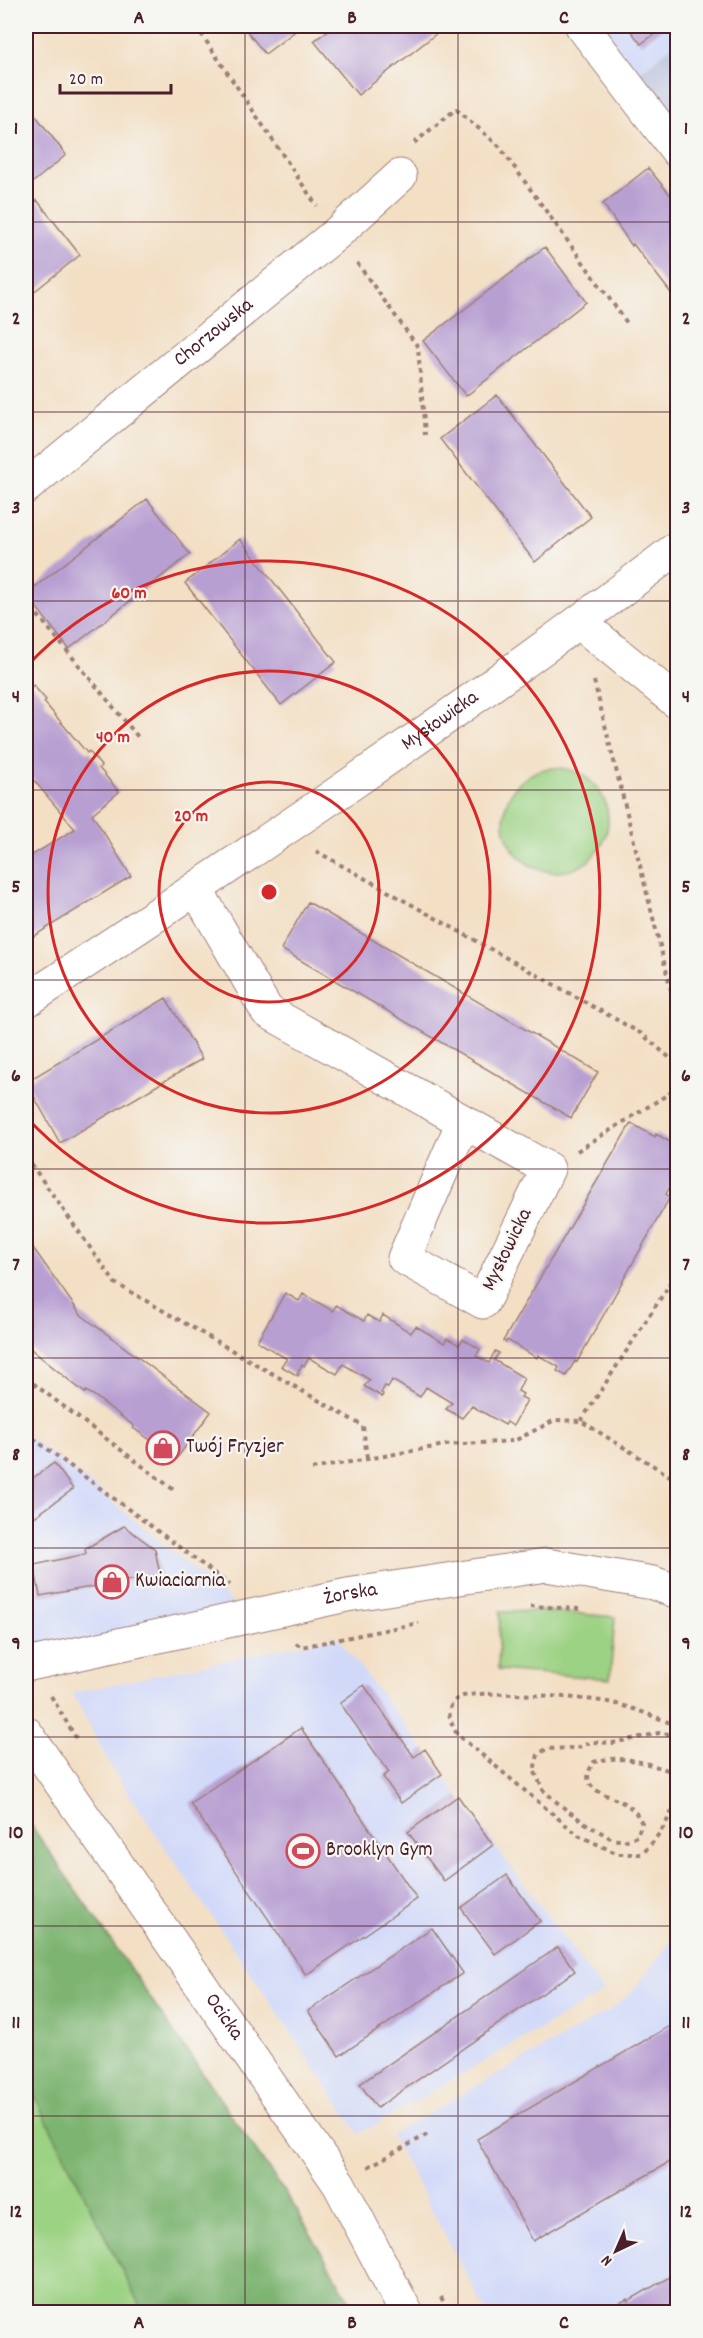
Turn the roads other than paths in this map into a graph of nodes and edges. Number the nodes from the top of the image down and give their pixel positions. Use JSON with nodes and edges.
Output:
{"nodes":[{"id":1,"x":582,"y":26,"type":"edge"},
{"id":2,"x":678,"y":152,"type":"edge"},
{"id":3,"x":400,"y":177,"type":"road end"},
{"id":4,"x":26,"y":487,"type":"edge"},
{"id":5,"x":678,"y":547,"type":"edge"},
{"id":6,"x":580,"y":623,"type":"junction"},
{"id":7,"x":678,"y":703,"type":"edge"},
{"id":8,"x":196,"y":889,"type":"junction"},
{"id":9,"x":26,"y":1001,"type":"edge"},
{"id":10,"x":463,"y":1122,"type":"junction"},
{"id":11,"x":678,"y":1593,"type":"edge"},
{"id":12,"x":28,"y":1664,"type":"edge"},
{"id":13,"x":27,"y":1737,"type":"edge"},
{"id":14,"x":406,"y":2313,"type":"edge"}],
"edges":[{"from":1,"to":2,"type":"street"},
{"from":3,"to":4,"type":"street","name":"Chorzowska"},
{"from":5,"to":6,"type":"street","name":"Mysłowicka"},
{"from":6,"to":7,"type":"street"},
{"from":6,"to":8,"type":"street","name":"Mysłowicka"},
{"from":8,"to":9,"type":"street","name":"Mysłowicka"},
{"from":8,"to":10,"type":"street"},
{"from":10,"to":10,"type":"street","name":"Mysłowicka"},
{"from":11,"to":12,"type":"street","name":"Żorska"},
{"from":13,"to":14,"type":"street","name":"Ocicka"}]}
